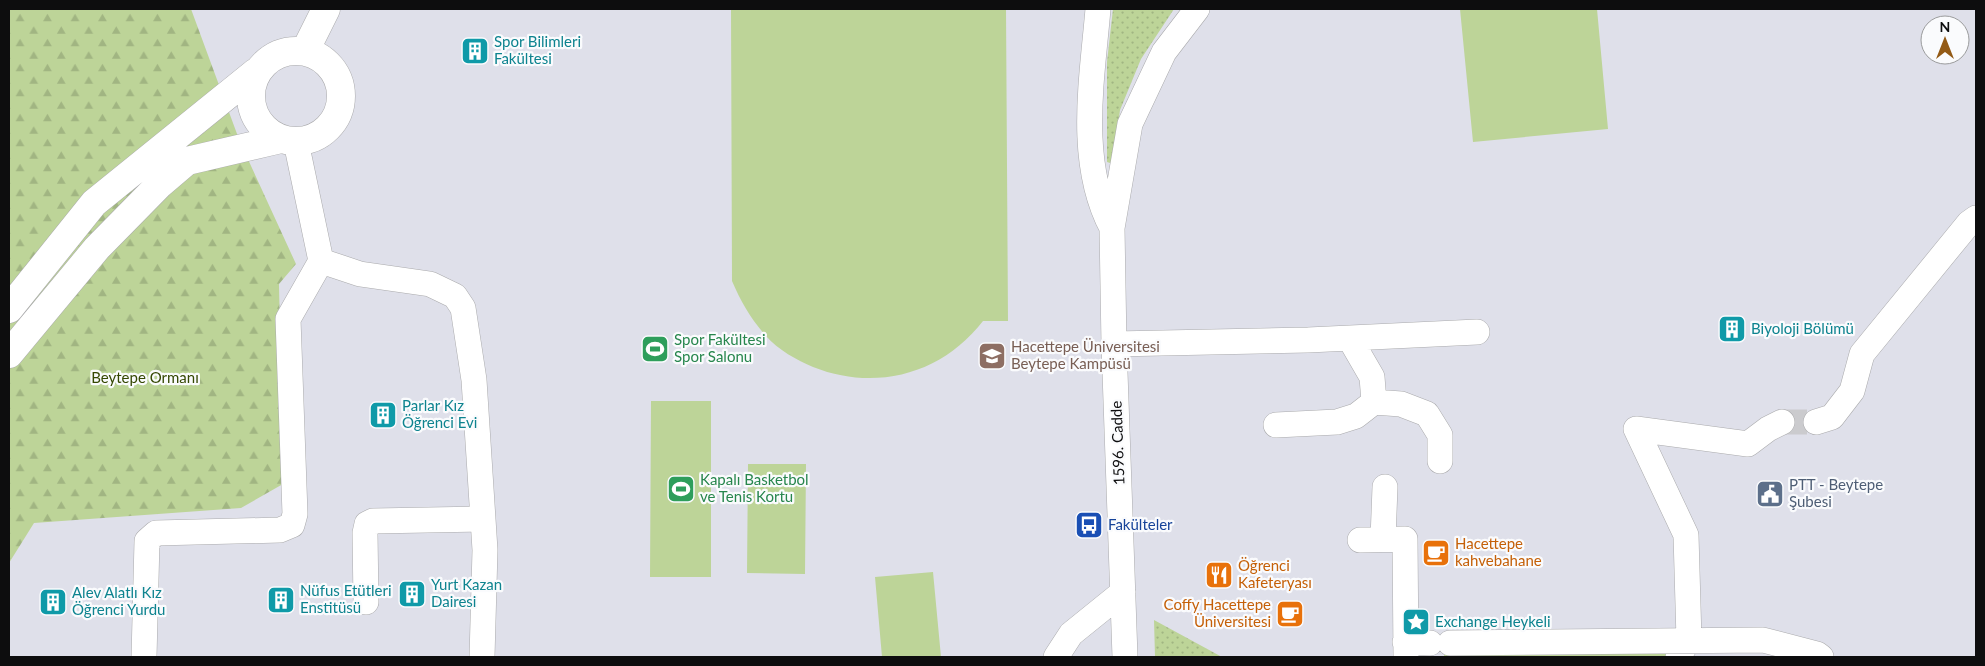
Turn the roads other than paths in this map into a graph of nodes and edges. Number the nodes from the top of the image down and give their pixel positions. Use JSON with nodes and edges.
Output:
{"nodes":[{"id":1,"x":326,"y":9,"type":"edge"},
{"id":2,"x":1098,"y":9,"type":"edge"},
{"id":3,"x":1197,"y":9,"type":"edge"},
{"id":4,"x":304,"y":51,"type":"junction"},
{"id":5,"x":256,"y":72,"type":"junction"},
{"id":6,"x":288,"y":141,"type":"junction"},
{"id":7,"x":1976,"y":218,"type":"edge"},
{"id":8,"x":1112,"y":228,"type":"junction"},
{"id":9,"x":322,"y":261,"type":"junction"},
{"id":10,"x":9,"y":309,"type":"edge"},
{"id":11,"x":1477,"y":332,"type":"dead end"},
{"id":12,"x":1350,"y":338,"type":"junction"},
{"id":13,"x":1114,"y":344,"type":"junction"},
{"id":14,"x":9,"y":354,"type":"edge"},
{"id":15,"x":1374,"y":402,"type":"junction"},
{"id":16,"x":1782,"y":422,"type":"tunnel mouth"},
{"id":17,"x":1816,"y":422,"type":"tunnel mouth"},
{"id":18,"x":1276,"y":425,"type":"dead end"},
{"id":19,"x":1440,"y":461,"type":"dead end"},
{"id":20,"x":1385,"y":487,"type":"dead end"},
{"id":21,"x":483,"y":519,"type":"junction"},
{"id":22,"x":1123,"y":592,"type":"junction"},
{"id":23,"x":366,"y":602,"type":"dead end"},
{"id":24,"x":1683,"y":648,"type":"edge"},
{"id":25,"x":1405,"y":649,"type":"edge"},
{"id":26,"x":1548,"y":649,"type":"edge"},
{"id":27,"x":144,"y":657,"type":"edge"},
{"id":28,"x":482,"y":657,"type":"edge"},
{"id":29,"x":1056,"y":657,"type":"edge"},
{"id":30,"x":1125,"y":657,"type":"edge"},
{"id":31,"x":1821,"y":657,"type":"edge"}],
"edges":[{"from":1,"to":4,"type":"main road"},
{"from":2,"to":8,"type":"street","name":"1596. Cadde"},
{"from":3,"to":8,"type":"street","name":"1596. Cadde"},
{"from":4,"to":5,"type":"main road"},
{"from":4,"to":6,"type":"main road"},
{"from":5,"to":6,"type":"main road"},
{"from":5,"to":10,"type":"main road"},
{"from":6,"to":9,"type":"street"},
{"from":6,"to":14,"type":"main road"},
{"from":7,"to":17,"type":"street"},
{"from":8,"to":13,"type":"street","name":"1596. Cadde"},
{"from":9,"to":21,"type":"street"},
{"from":9,"to":27,"type":"street"},
{"from":11,"to":12,"type":"street"},
{"from":12,"to":13,"type":"street"},
{"from":12,"to":15,"type":"street"},
{"from":13,"to":22,"type":"street","name":"1596. Cadde"},
{"from":15,"to":18,"type":"street"},
{"from":15,"to":19,"type":"street"},
{"from":16,"to":24,"type":"street"},
{"from":20,"to":25,"type":"street"},
{"from":21,"to":23,"type":"street"},
{"from":21,"to":28,"type":"street"},
{"from":22,"to":29,"type":"street"},
{"from":22,"to":30,"type":"street","name":"1596. Cadde"},
{"from":24,"to":26,"type":"street"},
{"from":24,"to":31,"type":"street"},
{"from":25,"to":26,"type":"street"}]}
